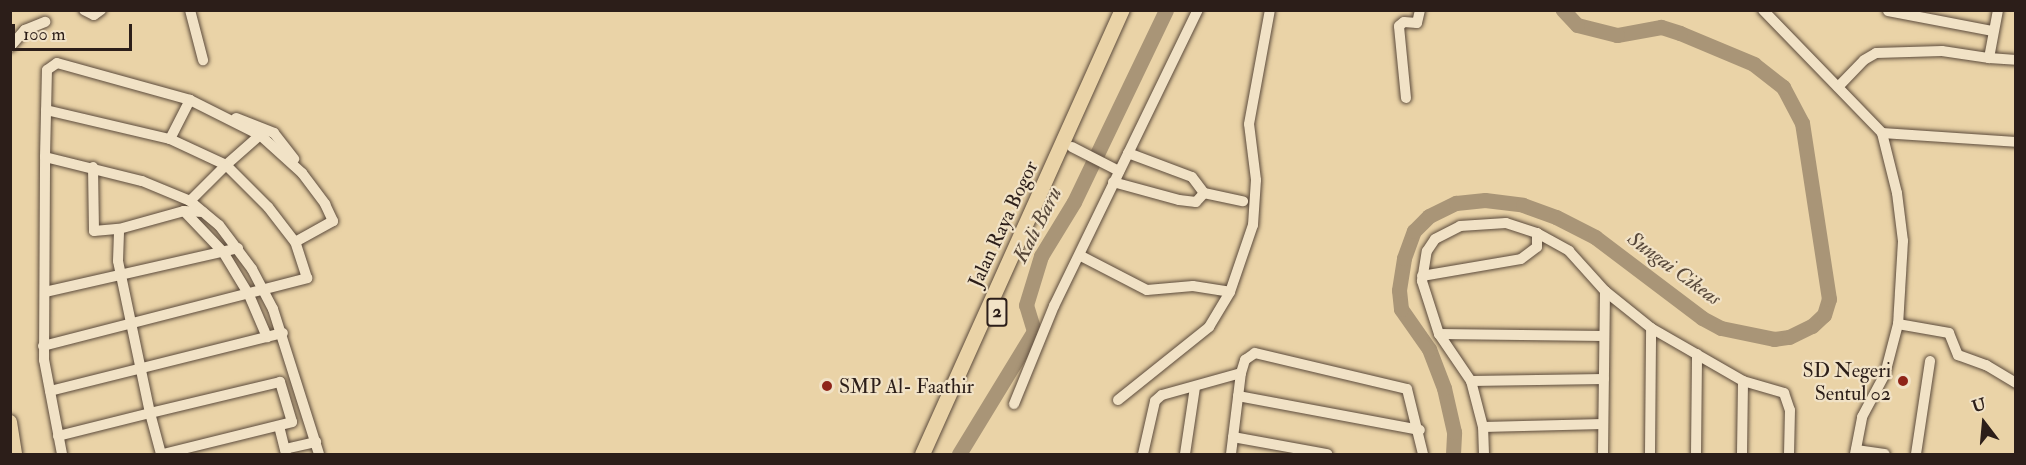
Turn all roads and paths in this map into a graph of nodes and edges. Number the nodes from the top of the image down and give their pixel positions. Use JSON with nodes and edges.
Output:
{"nodes":[{"id":1,"x":84,"y":10,"type":"edge"},
{"id":2,"x":101,"y":10,"type":"edge"},
{"id":3,"x":190,"y":10,"type":"edge"},
{"id":4,"x":1122,"y":10,"type":"edge"},
{"id":5,"x":1132,"y":10,"type":"edge"},
{"id":6,"x":1198,"y":10,"type":"edge"},
{"id":7,"x":1270,"y":10,"type":"edge"},
{"id":8,"x":1420,"y":10,"type":"edge"},
{"id":9,"x":1763,"y":10,"type":"edge"},
{"id":10,"x":1998,"y":10,"type":"edge"},
{"id":11,"x":1888,"y":11,"type":"edge"},
{"id":12,"x":45,"y":22,"type":"dead end"},
{"id":13,"x":1993,"y":31,"type":"junction"},
{"id":14,"x":10,"y":47,"type":"edge"},
{"id":15,"x":1989,"y":58,"type":"junction"},
{"id":16,"x":203,"y":60,"type":"dead end"},
{"id":17,"x":2016,"y":60,"type":"edge"},
{"id":18,"x":1838,"y":87,"type":"junction"},
{"id":19,"x":1406,"y":98,"type":"dead end"},
{"id":20,"x":190,"y":100,"type":"junction"},
{"id":21,"x":46,"y":110,"type":"junction"},
{"id":22,"x":227,"y":116,"type":"junction"},
{"id":23,"x":1882,"y":133,"type":"junction"},
{"id":24,"x":260,"y":135,"type":"junction"},
{"id":25,"x":170,"y":139,"type":"junction"},
{"id":26,"x":2016,"y":141,"type":"edge"},
{"id":27,"x":1079,"y":151,"type":"junction"},
{"id":28,"x":1128,"y":153,"type":"junction"},
{"id":29,"x":45,"y":158,"type":"junction"},
{"id":30,"x":226,"y":165,"type":"junction"},
{"id":31,"x":93,"y":167,"type":"junction"},
{"id":32,"x":1119,"y":171,"type":"junction"},
{"id":33,"x":302,"y":173,"type":"junction"},
{"id":34,"x":1113,"y":182,"type":"junction"},
{"id":35,"x":1204,"y":193,"type":"junction"},
{"id":36,"x":190,"y":201,"type":"junction"},
{"id":37,"x":1243,"y":201,"type":"dead end"},
{"id":38,"x":184,"y":211,"type":"junction"},
{"id":39,"x":203,"y":212,"type":"junction"},
{"id":40,"x":119,"y":229,"type":"junction"},
{"id":41,"x":1537,"y":233,"type":"junction"},
{"id":42,"x":295,"y":242,"type":"junction"},
{"id":43,"x":238,"y":248,"type":"junction"},
{"id":44,"x":223,"y":252,"type":"junction"},
{"id":45,"x":1081,"y":256,"type":"junction"},
{"id":46,"x":121,"y":276,"type":"junction"},
{"id":47,"x":1422,"y":276,"type":"junction"},
{"id":48,"x":265,"y":291,"type":"junction"},
{"id":49,"x":1605,"y":291,"type":"junction"},
{"id":50,"x":45,"y":292,"type":"junction"},
{"id":51,"x":1230,"y":292,"type":"junction"},
{"id":52,"x":249,"y":295,"type":"junction"},
{"id":53,"x":1898,"y":324,"type":"junction"},
{"id":54,"x":131,"y":325,"type":"junction"},
{"id":55,"x":1651,"y":327,"type":"junction"},
{"id":56,"x":283,"y":333,"type":"junction"},
{"id":57,"x":1438,"y":334,"type":"junction"},
{"id":58,"x":1604,"y":336,"type":"junction"},
{"id":59,"x":267,"y":337,"type":"junction"},
{"id":60,"x":44,"y":346,"type":"junction"},
{"id":61,"x":1697,"y":354,"type":"junction"},
{"id":62,"x":1930,"y":361,"type":"dead end"},
{"id":63,"x":140,"y":369,"type":"junction"},
{"id":64,"x":1241,"y":373,"type":"junction"},
{"id":65,"x":1604,"y":379,"type":"junction"},
{"id":66,"x":1471,"y":381,"type":"junction"},
{"id":67,"x":1743,"y":381,"type":"junction"},
{"id":68,"x":2016,"y":383,"type":"edge"},
{"id":69,"x":1195,"y":387,"type":"junction"},
{"id":70,"x":50,"y":391,"type":"junction"},
{"id":71,"x":1238,"y":396,"type":"junction"},
{"id":72,"x":1118,"y":400,"type":"dead end"},
{"id":73,"x":1014,"y":404,"type":"dead end"},
{"id":74,"x":150,"y":413,"type":"junction"},
{"id":75,"x":10,"y":422,"type":"edge"},
{"id":76,"x":1603,"y":424,"type":"junction"},
{"id":77,"x":279,"y":426,"type":"junction"},
{"id":78,"x":1483,"y":427,"type":"junction"},
{"id":79,"x":1420,"y":430,"type":"junction"},
{"id":80,"x":58,"y":436,"type":"junction"},
{"id":81,"x":1233,"y":437,"type":"junction"},
{"id":82,"x":316,"y":442,"type":"junction"},
{"id":83,"x":286,"y":452,"type":"edge"},
{"id":84,"x":1855,"y":452,"type":"edge"},
{"id":85,"x":15,"y":454,"type":"edge"},
{"id":86,"x":62,"y":454,"type":"edge"},
{"id":87,"x":162,"y":454,"type":"edge"},
{"id":88,"x":319,"y":454,"type":"edge"},
{"id":89,"x":922,"y":454,"type":"edge"},
{"id":90,"x":932,"y":454,"type":"edge"},
{"id":91,"x":1143,"y":454,"type":"edge"},
{"id":92,"x":1185,"y":454,"type":"edge"},
{"id":93,"x":1231,"y":454,"type":"edge"},
{"id":94,"x":1327,"y":454,"type":"edge"},
{"id":95,"x":1424,"y":454,"type":"edge"},
{"id":96,"x":1484,"y":454,"type":"edge"},
{"id":97,"x":1603,"y":454,"type":"edge"},
{"id":98,"x":1650,"y":454,"type":"edge"},
{"id":99,"x":1696,"y":454,"type":"edge"},
{"id":100,"x":1742,"y":454,"type":"edge"},
{"id":101,"x":1788,"y":454,"type":"edge"},
{"id":102,"x":1885,"y":454,"type":"edge"},
{"id":103,"x":1916,"y":454,"type":"edge"}],
"edges":[{"from":1,"to":2,"type":"street"},
{"from":3,"to":16,"type":"street"},
{"from":4,"to":89,"type":"highway","name":"Jalan Raya Bogor","number":"2"},
{"from":5,"to":27,"type":"highway","name":"Jalan Raya Bogor","number":"2"},
{"from":6,"to":28,"type":"street"},
{"from":7,"to":51,"type":"street"},
{"from":8,"to":19,"type":"street"},
{"from":9,"to":18,"type":"street"},
{"from":10,"to":13,"type":"street"},
{"from":11,"to":13,"type":"street"},
{"from":12,"to":14,"type":"street"},
{"from":13,"to":15,"type":"street"},
{"from":15,"to":17,"type":"street"},
{"from":15,"to":18,"type":"street"},
{"from":18,"to":23,"type":"street"},
{"from":20,"to":21,"type":"street"},
{"from":20,"to":22,"type":"street"},
{"from":20,"to":25,"type":"street"},
{"from":21,"to":25,"type":"street"},
{"from":21,"to":29,"type":"street"},
{"from":22,"to":24,"type":"street"},
{"from":22,"to":33,"type":"street"},
{"from":23,"to":26,"type":"street"},
{"from":23,"to":53,"type":"street"},
{"from":24,"to":30,"type":"street"},
{"from":24,"to":33,"type":"street"},
{"from":25,"to":30,"type":"street"},
{"from":27,"to":32,"type":"street"},
{"from":27,"to":90,"type":"highway","name":"Jalan Raya Bogor","number":"2"},
{"from":28,"to":32,"type":"street"},
{"from":28,"to":35,"type":"street"},
{"from":29,"to":31,"type":"street"},
{"from":29,"to":50,"type":"street"},
{"from":30,"to":36,"type":"street"},
{"from":30,"to":42,"type":"street"},
{"from":31,"to":36,"type":"street"},
{"from":31,"to":40,"type":"street"},
{"from":32,"to":34,"type":"street"},
{"from":33,"to":42,"type":"street"},
{"from":34,"to":35,"type":"street"},
{"from":34,"to":45,"type":"street"},
{"from":35,"to":37,"type":"street"},
{"from":36,"to":39,"type":"street"},
{"from":38,"to":39,"type":"street"},
{"from":38,"to":40,"type":"street"},
{"from":38,"to":44,"type":"street"},
{"from":39,"to":43,"type":"street"},
{"from":40,"to":46,"type":"street"},
{"from":41,"to":47,"type":"street"},
{"from":41,"to":47,"type":"street"},
{"from":41,"to":49,"type":"street"},
{"from":42,"to":48,"type":"street"},
{"from":43,"to":44,"type":"street"},
{"from":43,"to":48,"type":"street"},
{"from":44,"to":46,"type":"street"},
{"from":44,"to":52,"type":"street"},
{"from":45,"to":51,"type":"street"},
{"from":45,"to":73,"type":"street"},
{"from":46,"to":50,"type":"street"},
{"from":46,"to":54,"type":"street"},
{"from":47,"to":57,"type":"street"},
{"from":48,"to":52,"type":"street"},
{"from":48,"to":56,"type":"street"},
{"from":49,"to":55,"type":"street"},
{"from":49,"to":58,"type":"street"},
{"from":50,"to":60,"type":"street"},
{"from":51,"to":72,"type":"street"},
{"from":52,"to":54,"type":"street"},
{"from":52,"to":59,"type":"street"},
{"from":53,"to":68,"type":"street"},
{"from":53,"to":84,"type":"street"},
{"from":54,"to":60,"type":"street"},
{"from":54,"to":63,"type":"street"},
{"from":55,"to":61,"type":"street"},
{"from":55,"to":98,"type":"street"},
{"from":56,"to":59,"type":"street"},
{"from":56,"to":82,"type":"street"},
{"from":57,"to":58,"type":"street"},
{"from":57,"to":66,"type":"street"},
{"from":58,"to":65,"type":"street"},
{"from":59,"to":63,"type":"street"},
{"from":60,"to":70,"type":"street"},
{"from":61,"to":67,"type":"street"},
{"from":61,"to":99,"type":"street"},
{"from":62,"to":103,"type":"street"},
{"from":63,"to":70,"type":"street"},
{"from":63,"to":74,"type":"street"},
{"from":64,"to":69,"type":"street"},
{"from":64,"to":71,"type":"street"},
{"from":64,"to":79,"type":"street"},
{"from":65,"to":66,"type":"street"},
{"from":65,"to":76,"type":"street"},
{"from":66,"to":78,"type":"street"},
{"from":67,"to":100,"type":"street"},
{"from":67,"to":101,"type":"street"},
{"from":69,"to":91,"type":"street"},
{"from":69,"to":92,"type":"street"},
{"from":70,"to":80,"type":"street"},
{"from":71,"to":79,"type":"street"},
{"from":71,"to":81,"type":"street"},
{"from":74,"to":77,"type":"street"},
{"from":74,"to":80,"type":"street"},
{"from":74,"to":87,"type":"street"},
{"from":75,"to":85,"type":"main road"},
{"from":76,"to":78,"type":"street"},
{"from":76,"to":97,"type":"street"},
{"from":77,"to":83,"type":"street"},
{"from":77,"to":87,"type":"street"},
{"from":78,"to":96,"type":"street"},
{"from":79,"to":95,"type":"street"},
{"from":80,"to":86,"type":"street"},
{"from":81,"to":93,"type":"street"},
{"from":81,"to":94,"type":"street"},
{"from":82,"to":83,"type":"street"},
{"from":82,"to":88,"type":"street"},
{"from":84,"to":102,"type":"street"}]}
